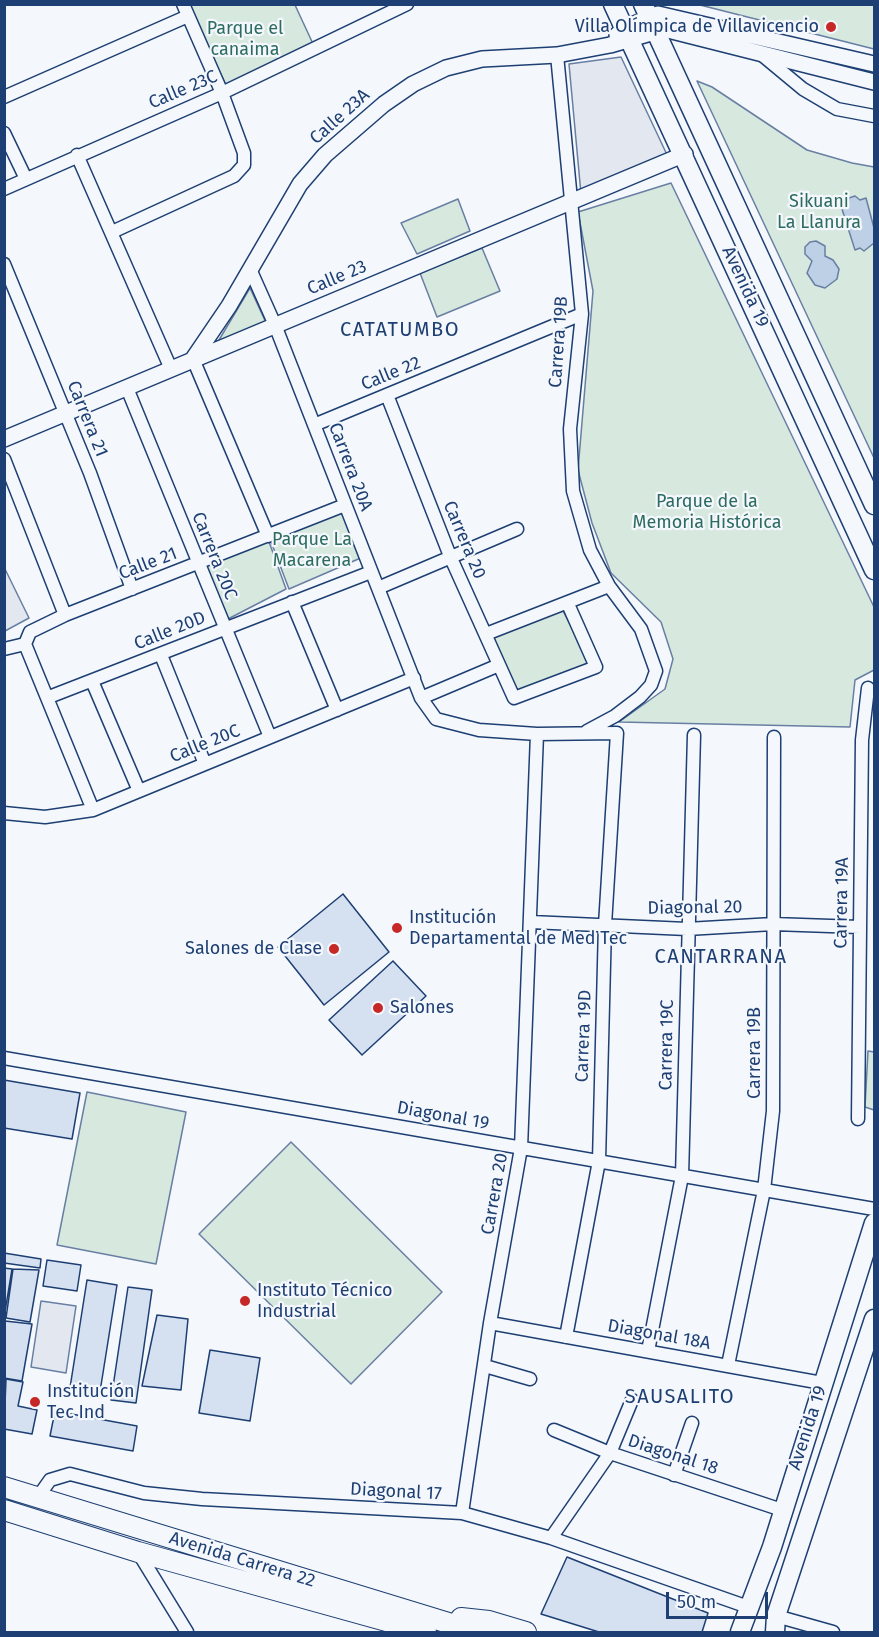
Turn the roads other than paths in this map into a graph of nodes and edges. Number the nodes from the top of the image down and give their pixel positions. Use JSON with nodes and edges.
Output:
{"nodes":[{"id":1,"x":407,"y":4,"type":"edge"},
{"id":2,"x":613,"y":4,"type":"edge"},
{"id":3,"x":185,"y":10,"type":"edge"},
{"id":4,"x":649,"y":18,"type":"edge"},
{"id":5,"x":628,"y":34,"type":"junction"},
{"id":6,"x":758,"y":52,"type":"junction"},
{"id":7,"x":557,"y":55,"type":"junction"},
{"id":8,"x":874,"y":64,"type":"edge"},
{"id":9,"x":874,"y":82,"type":"edge"},
{"id":10,"x":222,"y":93,"type":"junction"},
{"id":11,"x":4,"y":97,"type":"edge"},
{"id":12,"x":874,"y":116,"type":"edge"},
{"id":13,"x":4,"y":133,"type":"edge"},
{"id":14,"x":685,"y":154,"type":"junction"},
{"id":15,"x":77,"y":155,"type":"junction"},
{"id":16,"x":26,"y":179,"type":"junction"},
{"id":17,"x":4,"y":189,"type":"edge"},
{"id":18,"x":572,"y":201,"type":"junction"},
{"id":19,"x":112,"y":232,"type":"junction"},
{"id":20,"x":4,"y":264,"type":"edge"},
{"id":21,"x":249,"y":269,"type":"junction"},
{"id":22,"x":582,"y":314,"type":"junction"},
{"id":23,"x":275,"y":325,"type":"junction"},
{"id":24,"x":193,"y":359,"type":"junction"},
{"id":25,"x":171,"y":369,"type":"junction"},
{"id":26,"x":127,"y":388,"type":"junction"},
{"id":27,"x":387,"y":395,"type":"junction"},
{"id":28,"x":66,"y":413,"type":"junction"},
{"id":29,"x":314,"y":425,"type":"junction"},
{"id":30,"x":4,"y":439,"type":"edge"},
{"id":31,"x":4,"y":459,"type":"edge"},
{"id":32,"x":345,"y":505,"type":"junction"},
{"id":33,"x":874,"y":505,"type":"edge"},
{"id":34,"x":517,"y":529,"type":"dead end"},
{"id":35,"x":268,"y":536,"type":"junction"},
{"id":36,"x":450,"y":556,"type":"junction"},
{"id":37,"x":198,"y":564,"type":"junction"},
{"id":38,"x":874,"y":570,"type":"edge"},
{"id":39,"x":371,"y":572,"type":"junction"},
{"id":40,"x":609,"y":586,"type":"junction"},
{"id":41,"x":378,"y":588,"type":"junction"},
{"id":42,"x":132,"y":589,"type":"junction"},
{"id":43,"x":292,"y":602,"type":"junction"},
{"id":44,"x":568,"y":604,"type":"junction"},
{"id":45,"x":65,"y":615,"type":"junction"},
{"id":46,"x":225,"y":628,"type":"junction"},
{"id":47,"x":486,"y":634,"type":"junction"},
{"id":48,"x":25,"y":644,"type":"junction"},
{"id":49,"x":4,"y":649,"type":"edge"},
{"id":50,"x":160,"y":655,"type":"junction"},
{"id":51,"x":499,"y":665,"type":"junction"},
{"id":52,"x":414,"y":678,"type":"junction"},
{"id":53,"x":92,"y":681,"type":"junction"},
{"id":54,"x":868,"y":688,"type":"dead end"},
{"id":55,"x":49,"y":697,"type":"junction"},
{"id":56,"x":420,"y":698,"type":"junction"},
{"id":57,"x":337,"y":710,"type":"junction"},
{"id":58,"x":586,"y":732,"type":"junction"},
{"id":59,"x":537,"y":734,"type":"junction"},
{"id":60,"x":694,"y":735,"type":"dead end"},
{"id":61,"x":270,"y":737,"type":"junction"},
{"id":62,"x":774,"y":737,"type":"dead end"},
{"id":63,"x":205,"y":764,"type":"junction"},
{"id":64,"x":140,"y":791,"type":"junction"},
{"id":65,"x":93,"y":810,"type":"junction"},
{"id":66,"x":4,"y":813,"type":"edge"},
{"id":67,"x":531,"y":922,"type":"junction"},
{"id":68,"x":773,"y":924,"type":"junction"},
{"id":69,"x":606,"y":925,"type":"junction"},
{"id":70,"x":859,"y":927,"type":"junction"},
{"id":71,"x":687,"y":929,"type":"junction"},
{"id":72,"x":4,"y":1058,"type":"edge"},
{"id":73,"x":858,"y":1119,"type":"dead end"},
{"id":74,"x":521,"y":1148,"type":"junction"},
{"id":75,"x":599,"y":1161,"type":"junction"},
{"id":76,"x":682,"y":1176,"type":"junction"},
{"id":77,"x":764,"y":1190,"type":"junction"},
{"id":78,"x":874,"y":1209,"type":"edge"},
{"id":79,"x":874,"y":1222,"type":"edge"},
{"id":80,"x":874,"y":1319,"type":"edge"},
{"id":81,"x":490,"y":1323,"type":"junction"},
{"id":82,"x":566,"y":1337,"type":"junction"},
{"id":83,"x":648,"y":1351,"type":"junction"},
{"id":84,"x":728,"y":1365,"type":"junction"},
{"id":85,"x":485,"y":1366,"type":"junction"},
{"id":86,"x":530,"y":1379,"type":"dead end"},
{"id":87,"x":822,"y":1383,"type":"junction"},
{"id":88,"x":632,"y":1400,"type":"dead end"},
{"id":89,"x":692,"y":1423,"type":"dead end"},
{"id":90,"x":554,"y":1430,"type":"dead end"},
{"id":91,"x":610,"y":1453,"type":"junction"},
{"id":92,"x":674,"y":1475,"type":"junction"},
{"id":93,"x":4,"y":1487,"type":"edge"},
{"id":94,"x":38,"y":1497,"type":"junction"},
{"id":95,"x":4,"y":1509,"type":"edge"},
{"id":96,"x":782,"y":1509,"type":"junction"},
{"id":97,"x":462,"y":1513,"type":"junction"},
{"id":98,"x":551,"y":1538,"type":"junction"},
{"id":99,"x":138,"y":1552,"type":"junction"},
{"id":100,"x":751,"y":1608,"type":"junction"},
{"id":101,"x":775,"y":1624,"type":"edge"},
{"id":102,"x":409,"y":1628,"type":"edge"},
{"id":103,"x":185,"y":1631,"type":"edge"},
{"id":104,"x":478,"y":1632,"type":"edge"},
{"id":105,"x":526,"y":1632,"type":"edge"},
{"id":106,"x":740,"y":1632,"type":"edge"},
{"id":107,"x":833,"y":1632,"type":"edge"}],
"edges":[{"from":1,"to":10,"type":"street","name":"Calle 23C"},
{"from":2,"to":5,"type":"main road","name":"Avenida 19"},
{"from":3,"to":10,"type":"street"},
{"from":3,"to":11,"type":"street"},
{"from":4,"to":5,"type":"street"},
{"from":4,"to":6,"type":"street"},
{"from":4,"to":8,"type":"street"},
{"from":4,"to":33,"type":"main road","name":"Avenida 19"},
{"from":5,"to":7,"type":"street","name":"Calle 23A"},
{"from":5,"to":14,"type":"main road","name":"Avenida 19"},
{"from":6,"to":9,"type":"street"},
{"from":6,"to":12,"type":"street"},
{"from":7,"to":18,"type":"street"},
{"from":7,"to":21,"type":"street","name":"Calle 23A"},
{"from":10,"to":15,"type":"street","name":"Calle 23C"},
{"from":10,"to":19,"type":"street"},
{"from":13,"to":16,"type":"street"},
{"from":14,"to":18,"type":"street","name":"Calle 23"},
{"from":14,"to":38,"type":"main road","name":"Avenida 19"},
{"from":15,"to":16,"type":"street","name":"Calle 23C"},
{"from":15,"to":19,"type":"street"},
{"from":16,"to":17,"type":"street","name":"Calle 23C"},
{"from":18,"to":22,"type":"street","name":"Carrera 19B"},
{"from":18,"to":23,"type":"street","name":"Calle 23"},
{"from":19,"to":25,"type":"street"},
{"from":20,"to":28,"type":"street","name":"Carrera 21"},
{"from":21,"to":23,"type":"street","name":"Carrera 20A"},
{"from":21,"to":24,"type":"street","name":"Calle 23A"},
{"from":22,"to":27,"type":"street","name":"Calle 22"},
{"from":22,"to":40,"type":"street","name":"Carrera 19B"},
{"from":23,"to":24,"type":"street","name":"Calle 23"},
{"from":23,"to":29,"type":"street","name":"Carrera 20A"},
{"from":24,"to":25,"type":"street","name":"Calle 23"},
{"from":24,"to":35,"type":"street"},
{"from":25,"to":26,"type":"street","name":"Calle 23"},
{"from":26,"to":28,"type":"street","name":"Calle 23"},
{"from":26,"to":37,"type":"street","name":"Carrera 20C"},
{"from":27,"to":29,"type":"street","name":"Calle 22"},
{"from":27,"to":36,"type":"street","name":"Carrera 20"},
{"from":28,"to":30,"type":"street","name":"Calle 23"},
{"from":28,"to":42,"type":"street","name":"Carrera 21"},
{"from":29,"to":32,"type":"street","name":"Carrera 20A"},
{"from":31,"to":45,"type":"street"},
{"from":32,"to":35,"type":"street","name":"Calle 21"},
{"from":32,"to":39,"type":"street","name":"Carrera 20A"},
{"from":34,"to":36,"type":"street"},
{"from":35,"to":37,"type":"street","name":"Calle 21"},
{"from":36,"to":41,"type":"street"},
{"from":36,"to":47,"type":"street","name":"Carrera 20"},
{"from":37,"to":42,"type":"street","name":"Calle 21"},
{"from":37,"to":46,"type":"street","name":"Carrera 20C"},
{"from":39,"to":41,"type":"street","name":"Carrera 20A"},
{"from":39,"to":43,"type":"street","name":"Calle 20D"},
{"from":40,"to":44,"type":"street"},
{"from":40,"to":58,"type":"street"},
{"from":41,"to":52,"type":"street","name":"Carrera 20A"},
{"from":42,"to":45,"type":"street","name":"Calle 21"},
{"from":43,"to":46,"type":"street","name":"Calle 20D"},
{"from":43,"to":57,"type":"street"},
{"from":44,"to":47,"type":"street"},
{"from":44,"to":51,"type":"street","name":"Carrera 20"},
{"from":45,"to":48,"type":"street","name":"Calle 21"},
{"from":46,"to":50,"type":"street","name":"Calle 20D"},
{"from":46,"to":61,"type":"street","name":"Carrera 20C"},
{"from":47,"to":51,"type":"street","name":"Carrera 20"},
{"from":48,"to":49,"type":"street"},
{"from":48,"to":55,"type":"street"},
{"from":50,"to":53,"type":"street","name":"Calle 20D"},
{"from":50,"to":63,"type":"street"},
{"from":51,"to":56,"type":"street"},
{"from":52,"to":56,"type":"street","name":"Carrera 20A"},
{"from":52,"to":57,"type":"street","name":"Calle 20C"},
{"from":53,"to":55,"type":"street","name":"Calle 20D"},
{"from":53,"to":64,"type":"street"},
{"from":54,"to":70,"type":"street","name":"Carrera 19A"},
{"from":55,"to":65,"type":"street"},
{"from":56,"to":59,"type":"street"},
{"from":57,"to":61,"type":"street","name":"Calle 20C"},
{"from":58,"to":59,"type":"street"},
{"from":58,"to":69,"type":"street","name":"Carrera 19D"},
{"from":59,"to":67,"type":"street","name":"Carrera 20"},
{"from":60,"to":71,"type":"street","name":"Carrera 19C"},
{"from":61,"to":63,"type":"street","name":"Calle 20C"},
{"from":62,"to":68,"type":"street","name":"Carrera 19B"},
{"from":63,"to":64,"type":"street","name":"Calle 20C"},
{"from":64,"to":65,"type":"street","name":"Calle 20C"},
{"from":65,"to":66,"type":"street","name":"Calle 20C"},
{"from":67,"to":69,"type":"street","name":"Diagonal 20"},
{"from":67,"to":74,"type":"street","name":"Carrera 20"},
{"from":68,"to":70,"type":"street","name":"Diagonal 20"},
{"from":68,"to":71,"type":"street","name":"Diagonal 20"},
{"from":68,"to":77,"type":"street","name":"Carrera 19B"},
{"from":69,"to":71,"type":"street","name":"Diagonal 20"},
{"from":69,"to":75,"type":"street","name":"Carrera 19D"},
{"from":70,"to":73,"type":"street","name":"Carrera 19A"},
{"from":71,"to":76,"type":"street","name":"Carrera 19C"},
{"from":72,"to":74,"type":"street","name":"Diagonal 19"},
{"from":74,"to":75,"type":"street","name":"Diagonal 19"},
{"from":74,"to":81,"type":"street","name":"Carrera 20"},
{"from":75,"to":76,"type":"street","name":"Diagonal 19"},
{"from":75,"to":82,"type":"street","name":"Carrera 19D"},
{"from":76,"to":77,"type":"street","name":"Diagonal 19"},
{"from":76,"to":83,"type":"street","name":"Carrera 19C"},
{"from":77,"to":78,"type":"street","name":"Diagonal 19"},
{"from":77,"to":84,"type":"street","name":"Carrera 19B"},
{"from":79,"to":87,"type":"main road","name":"Avenida 19"},
{"from":80,"to":101,"type":"main road","name":"Avenida 19"},
{"from":81,"to":82,"type":"street","name":"Diagonal 18A"},
{"from":81,"to":85,"type":"street","name":"Carrera 20"},
{"from":82,"to":83,"type":"street","name":"Diagonal 18A"},
{"from":83,"to":84,"type":"street","name":"Diagonal 18A"},
{"from":84,"to":87,"type":"street","name":"Diagonal 18A"},
{"from":85,"to":86,"type":"street"},
{"from":85,"to":97,"type":"street","name":"Carrera 20"},
{"from":87,"to":96,"type":"main road","name":"Avenida 19"},
{"from":88,"to":91,"type":"street"},
{"from":89,"to":92,"type":"street"},
{"from":90,"to":91,"type":"street","name":"Diagonal 18"},
{"from":91,"to":92,"type":"street","name":"Diagonal 18"},
{"from":91,"to":98,"type":"street"},
{"from":92,"to":96,"type":"street","name":"Diagonal 18"},
{"from":93,"to":94,"type":"main road","name":"Avenida Carrera 22"},
{"from":94,"to":97,"type":"street","name":"Diagonal 17"},
{"from":94,"to":102,"type":"main road","name":"Avenida Carrera 22"},
{"from":95,"to":99,"type":"main road","name":"Avenida Carrera 22"},
{"from":96,"to":100,"type":"main road","name":"Avenida 19"},
{"from":97,"to":98,"type":"street","name":"Diagonal 17"},
{"from":98,"to":100,"type":"street","name":"Diagonal 17"},
{"from":99,"to":102,"type":"main road","name":"Avenida Carrera 22"},
{"from":99,"to":103,"type":"street"},
{"from":100,"to":106,"type":"main road","name":"Avenida 19"},
{"from":101,"to":107,"type":"street"},
{"from":102,"to":104,"type":"main road","name":"Avenida Carrera 22"},
{"from":102,"to":105,"type":"main road"}]}
